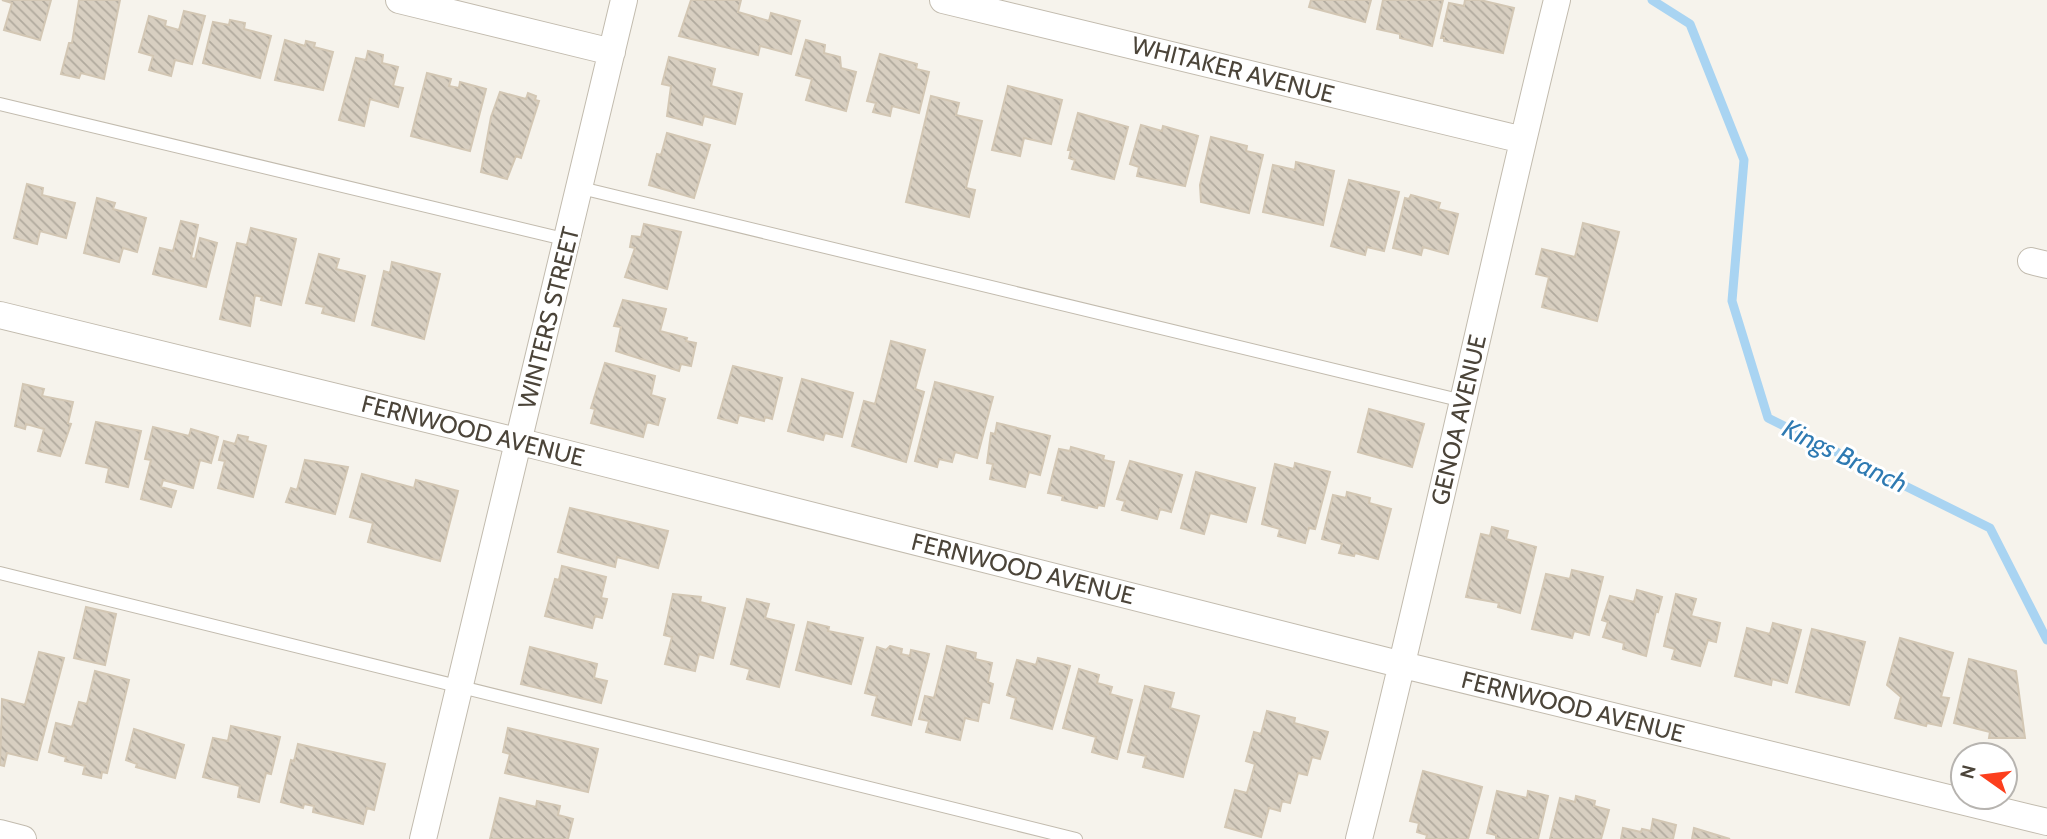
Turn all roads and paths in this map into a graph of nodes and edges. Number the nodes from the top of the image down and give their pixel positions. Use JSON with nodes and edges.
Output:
{"nodes":[{"id":1,"x":399,"y":0,"type":"edge"},
{"id":2,"x":624,"y":0,"type":"edge"},
{"id":3,"x":943,"y":0,"type":"edge"},
{"id":4,"x":1557,"y":0,"type":"edge"},
{"id":5,"x":612,"y":52,"type":"junction"},
{"id":6,"x":0,"y":104,"type":"edge"},
{"id":7,"x":1523,"y":140,"type":"junction"},
{"id":8,"x":581,"y":188,"type":"junction"},
{"id":9,"x":568,"y":240,"type":"junction"},
{"id":10,"x":0,"y":315,"type":"edge"},
{"id":11,"x":1463,"y":401,"type":"junction"},
{"id":12,"x":517,"y":441,"type":"junction"},
{"id":13,"x":0,"y":573,"type":"edge"},
{"id":14,"x":1403,"y":665,"type":"junction"},
{"id":15,"x":460,"y":686,"type":"junction"},
{"id":16,"x":2047,"y":822,"type":"edge"},
{"id":17,"x":0,"y":834,"type":"edge"},
{"id":18,"x":23,"y":839,"type":"edge"},
{"id":19,"x":423,"y":839,"type":"edge"},
{"id":20,"x":1076,"y":839,"type":"edge"},
{"id":21,"x":1359,"y":839,"type":"edge"}],
"edges":[{"from":1,"to":5,"type":"street"},
{"from":2,"to":5,"type":"street","name":"WINTERS STREET"},
{"from":3,"to":7,"type":"street","name":"WHITAKER AVENUE"},
{"from":4,"to":7,"type":"street","name":"GENOA AVENUE"},
{"from":5,"to":8,"type":"street","name":"WINTERS STREET"},
{"from":6,"to":9,"type":"lane"},
{"from":7,"to":11,"type":"street","name":"GENOA AVENUE"},
{"from":8,"to":9,"type":"street","name":"WINTERS STREET"},
{"from":8,"to":11,"type":"lane"},
{"from":9,"to":12,"type":"street","name":"WINTERS STREET"},
{"from":10,"to":12,"type":"street","name":"FERNWOOD AVENUE"},
{"from":11,"to":14,"type":"street","name":"GENOA AVENUE"},
{"from":12,"to":14,"type":"street","name":"FERNWOOD AVENUE"},
{"from":12,"to":15,"type":"street","name":"WINTERS STREET"},
{"from":13,"to":15,"type":"lane"},
{"from":14,"to":16,"type":"street","name":"FERNWOOD AVENUE"},
{"from":14,"to":21,"type":"street","name":"GENOA AVENUE"},
{"from":15,"to":19,"type":"street","name":"WINTERS STREET"},
{"from":15,"to":20,"type":"lane"},
{"from":17,"to":18,"type":"street"}]}
